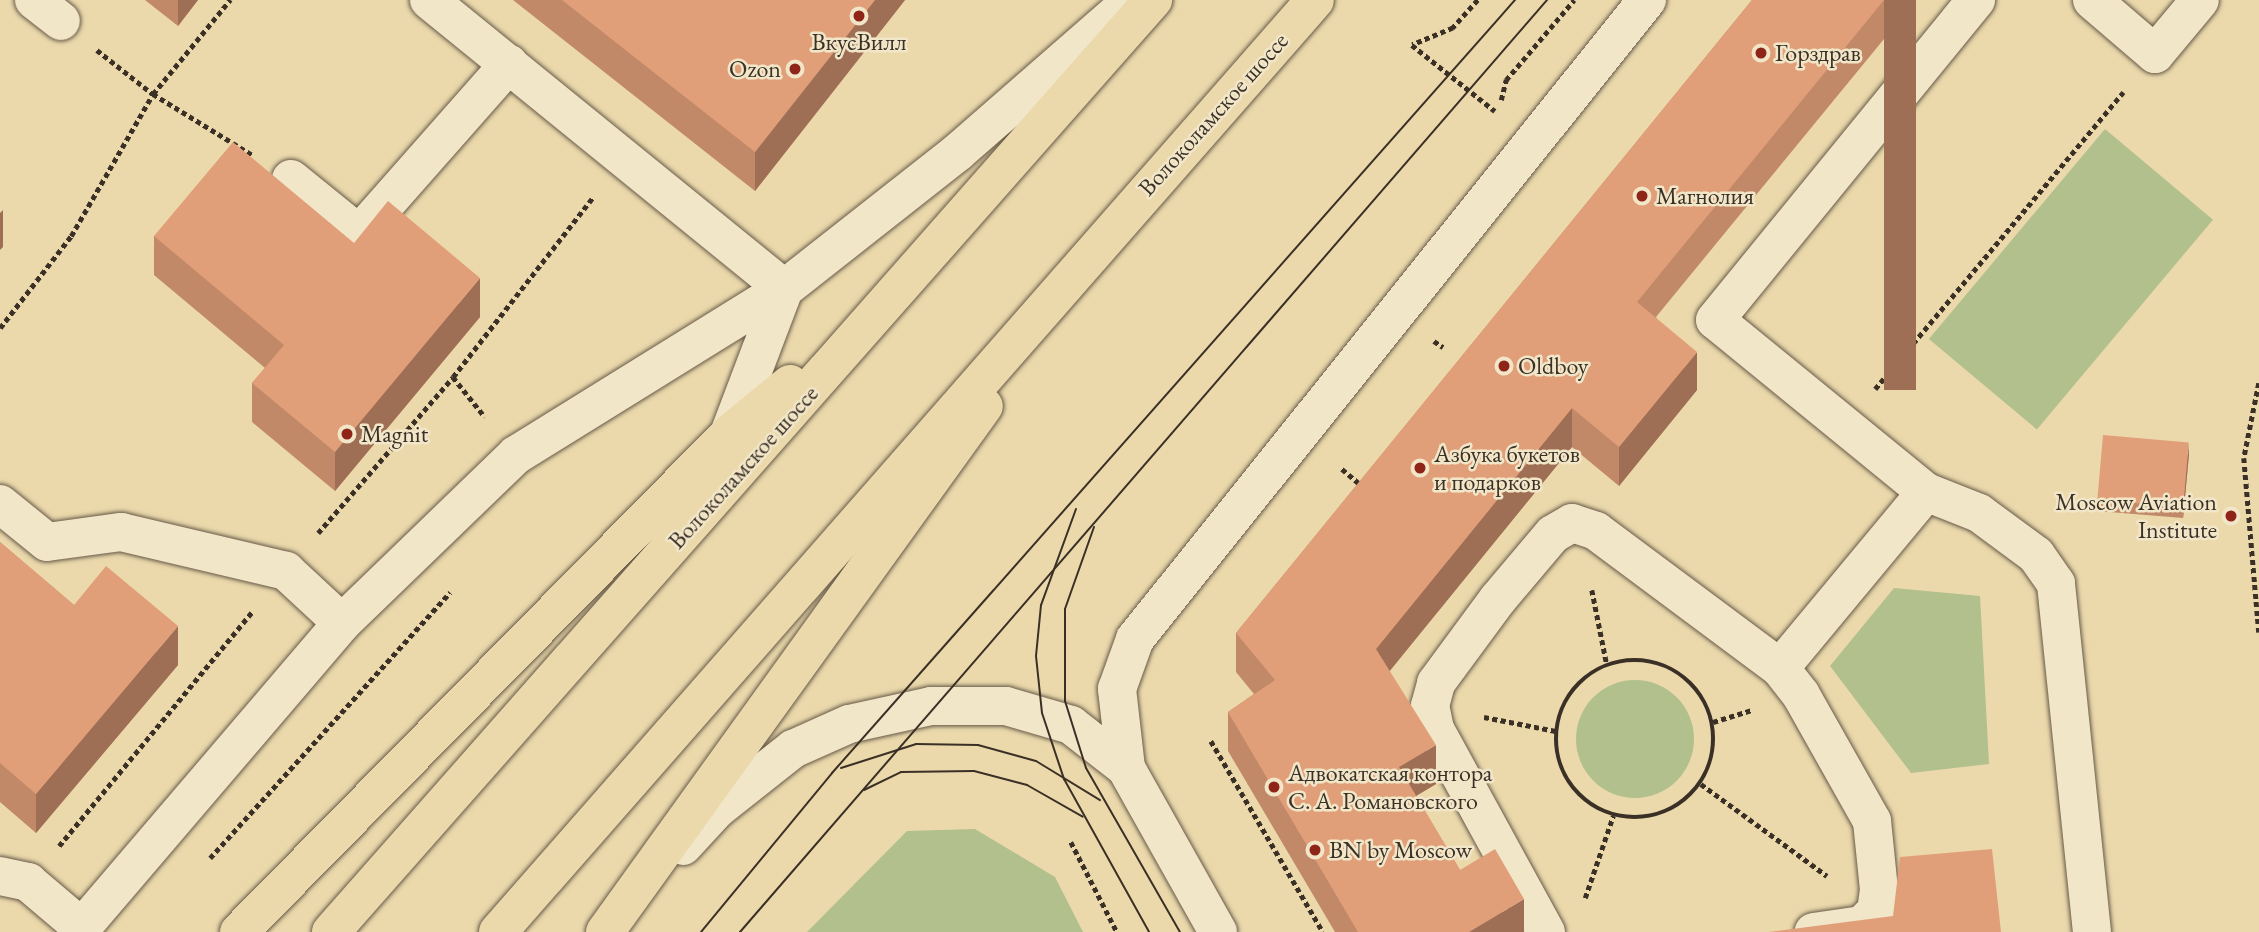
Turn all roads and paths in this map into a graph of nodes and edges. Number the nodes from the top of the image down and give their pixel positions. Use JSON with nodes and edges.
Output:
{"nodes":[{"id":1,"x":230,"y":0,"type":"edge"},
{"id":2,"x":429,"y":0,"type":"edge"},
{"id":3,"x":1132,"y":0,"type":"edge"},
{"id":4,"x":1153,"y":0,"type":"edge"},
{"id":5,"x":1315,"y":0,"type":"edge"},
{"id":6,"x":1478,"y":0,"type":"edge"},
{"id":7,"x":1574,"y":0,"type":"edge"},
{"id":8,"x":1647,"y":0,"type":"edge"},
{"id":9,"x":1976,"y":0,"type":"edge"},
{"id":10,"x":2092,"y":0,"type":"edge"},
{"id":11,"x":2200,"y":0,"type":"edge"},
{"id":12,"x":48,"y":10,"type":"edge"},
{"id":13,"x":2155,"y":54,"type":"junction"},
{"id":14,"x":509,"y":64,"type":"junction"},
{"id":15,"x":1506,"y":80,"type":"dead end"},
{"id":16,"x":153,"y":94,"type":"junction"},
{"id":17,"x":1498,"y":114,"type":"dead end"},
{"id":18,"x":624,"y":157,"type":"junction"},
{"id":19,"x":291,"y":179,"type":"joint"},
{"id":20,"x":1111,"y":228,"type":"junction"},
{"id":21,"x":784,"y":289,"type":"junction"},
{"id":22,"x":884,"y":307,"type":"junction"},
{"id":23,"x":0,"y":328,"type":"edge"},
{"id":24,"x":453,"y":377,"type":"junction"},
{"id":25,"x":2259,"y":383,"type":"edge"},
{"id":26,"x":492,"y":424,"type":"dead end"},
{"id":27,"x":1844,"y":425,"type":"junction"},
{"id":28,"x":729,"y":434,"type":"junction"},
{"id":29,"x":1342,"y":470,"type":"dead end"},
{"id":30,"x":1368,"y":491,"type":"edge"},
{"id":31,"x":1926,"y":492,"type":"junction"},
{"id":32,"x":0,"y":504,"type":"edge"},
{"id":33,"x":1579,"y":525,"type":"junction"},
{"id":34,"x":286,"y":571,"type":"junction"},
{"id":35,"x":459,"y":581,"type":"dead end"},
{"id":36,"x":342,"y":623,"type":"junction"},
{"id":37,"x":2259,"y":632,"type":"edge"},
{"id":38,"x":1606,"y":665,"type":"junction"},
{"id":39,"x":1780,"y":668,"type":"junction"},
{"id":40,"x":1430,"y":706,"type":"junction"},
{"id":41,"x":1556,"y":731,"type":"junction"},
{"id":42,"x":1210,"y":741,"type":"dead end"},
{"id":43,"x":1126,"y":768,"type":"junction"},
{"id":44,"x":1701,"y":783,"type":"junction"},
{"id":45,"x":1613,"y":816,"type":"junction"},
{"id":46,"x":1070,"y":842,"type":"dead end"},
{"id":47,"x":207,"y":862,"type":"dead end"},
{"id":48,"x":14,"y":879,"type":"edge"},
{"id":49,"x":1581,"y":906,"type":"dead end"},
{"id":50,"x":1876,"y":911,"type":"junction"},
{"id":51,"x":609,"y":927,"type":"edge"},
{"id":52,"x":79,"y":930,"type":"edge"},
{"id":53,"x":239,"y":932,"type":"edge"},
{"id":54,"x":331,"y":932,"type":"edge"},
{"id":55,"x":498,"y":932,"type":"edge"},
{"id":56,"x":1117,"y":932,"type":"edge"},
{"id":57,"x":1218,"y":932,"type":"edge"},
{"id":58,"x":1323,"y":932,"type":"edge"},
{"id":59,"x":1546,"y":932,"type":"edge"},
{"id":60,"x":1814,"y":932,"type":"edge"},
{"id":61,"x":2092,"y":932,"type":"edge"}],
"edges":[{"from":1,"to":16,"type":"path"},
{"from":2,"to":14,"type":"street"},
{"from":3,"to":21,"type":"street"},
{"from":4,"to":22,"type":"main road","name":"Волоколамское шоссе"},
{"from":5,"to":20,"type":"main road","name":"Волоколамское шоссе"},
{"from":6,"to":17,"type":"path"},
{"from":7,"to":15,"type":"path"},
{"from":8,"to":43,"type":"street"},
{"from":9,"to":27,"type":"street"},
{"from":10,"to":13,"type":"street"},
{"from":11,"to":13,"type":"street"},
{"from":12,"to":16,"type":"path"},
{"from":13,"to":27,"type":"path"},
{"from":14,"to":18,"type":"street"},
{"from":14,"to":19,"type":"street"},
{"from":16,"to":19,"type":"path"},
{"from":16,"to":23,"type":"path"},
{"from":18,"to":21,"type":"street"},
{"from":18,"to":24,"type":"path"},
{"from":20,"to":51,"type":"main road","name":"Волоколамское шоссе"},
{"from":20,"to":55,"type":"main road","name":"Волоколамское шоссе"},
{"from":21,"to":28,"type":"street"},
{"from":21,"to":36,"type":"street"},
{"from":22,"to":28,"type":"main road"},
{"from":22,"to":54,"type":"main road","name":"Волоколамское шоссе"},
{"from":24,"to":26,"type":"path"},
{"from":24,"to":34,"type":"path"},
{"from":25,"to":37,"type":"path"},
{"from":27,"to":31,"type":"street"},
{"from":28,"to":53,"type":"main road"},
{"from":29,"to":30,"type":"path"},
{"from":31,"to":39,"type":"street"},
{"from":31,"to":61,"type":"street"},
{"from":32,"to":34,"type":"street"},
{"from":33,"to":38,"type":"path"},
{"from":33,"to":39,"type":"street"},
{"from":33,"to":40,"type":"street"},
{"from":34,"to":36,"type":"street"},
{"from":34,"to":48,"type":"path"},
{"from":35,"to":47,"type":"path"},
{"from":36,"to":52,"type":"street"},
{"from":38,"to":41,"type":"path"},
{"from":38,"to":44,"type":"path"},
{"from":39,"to":50,"type":"street"},
{"from":40,"to":41,"type":"path"},
{"from":40,"to":59,"type":"street"},
{"from":41,"to":45,"type":"path"},
{"from":42,"to":58,"type":"path"},
{"from":43,"to":51,"type":"street"},
{"from":43,"to":57,"type":"street"},
{"from":44,"to":45,"type":"path"},
{"from":44,"to":50,"type":"path"},
{"from":45,"to":49,"type":"path"},
{"from":46,"to":56,"type":"path"},
{"from":48,"to":52,"type":"street"},
{"from":50,"to":60,"type":"street"}]}
